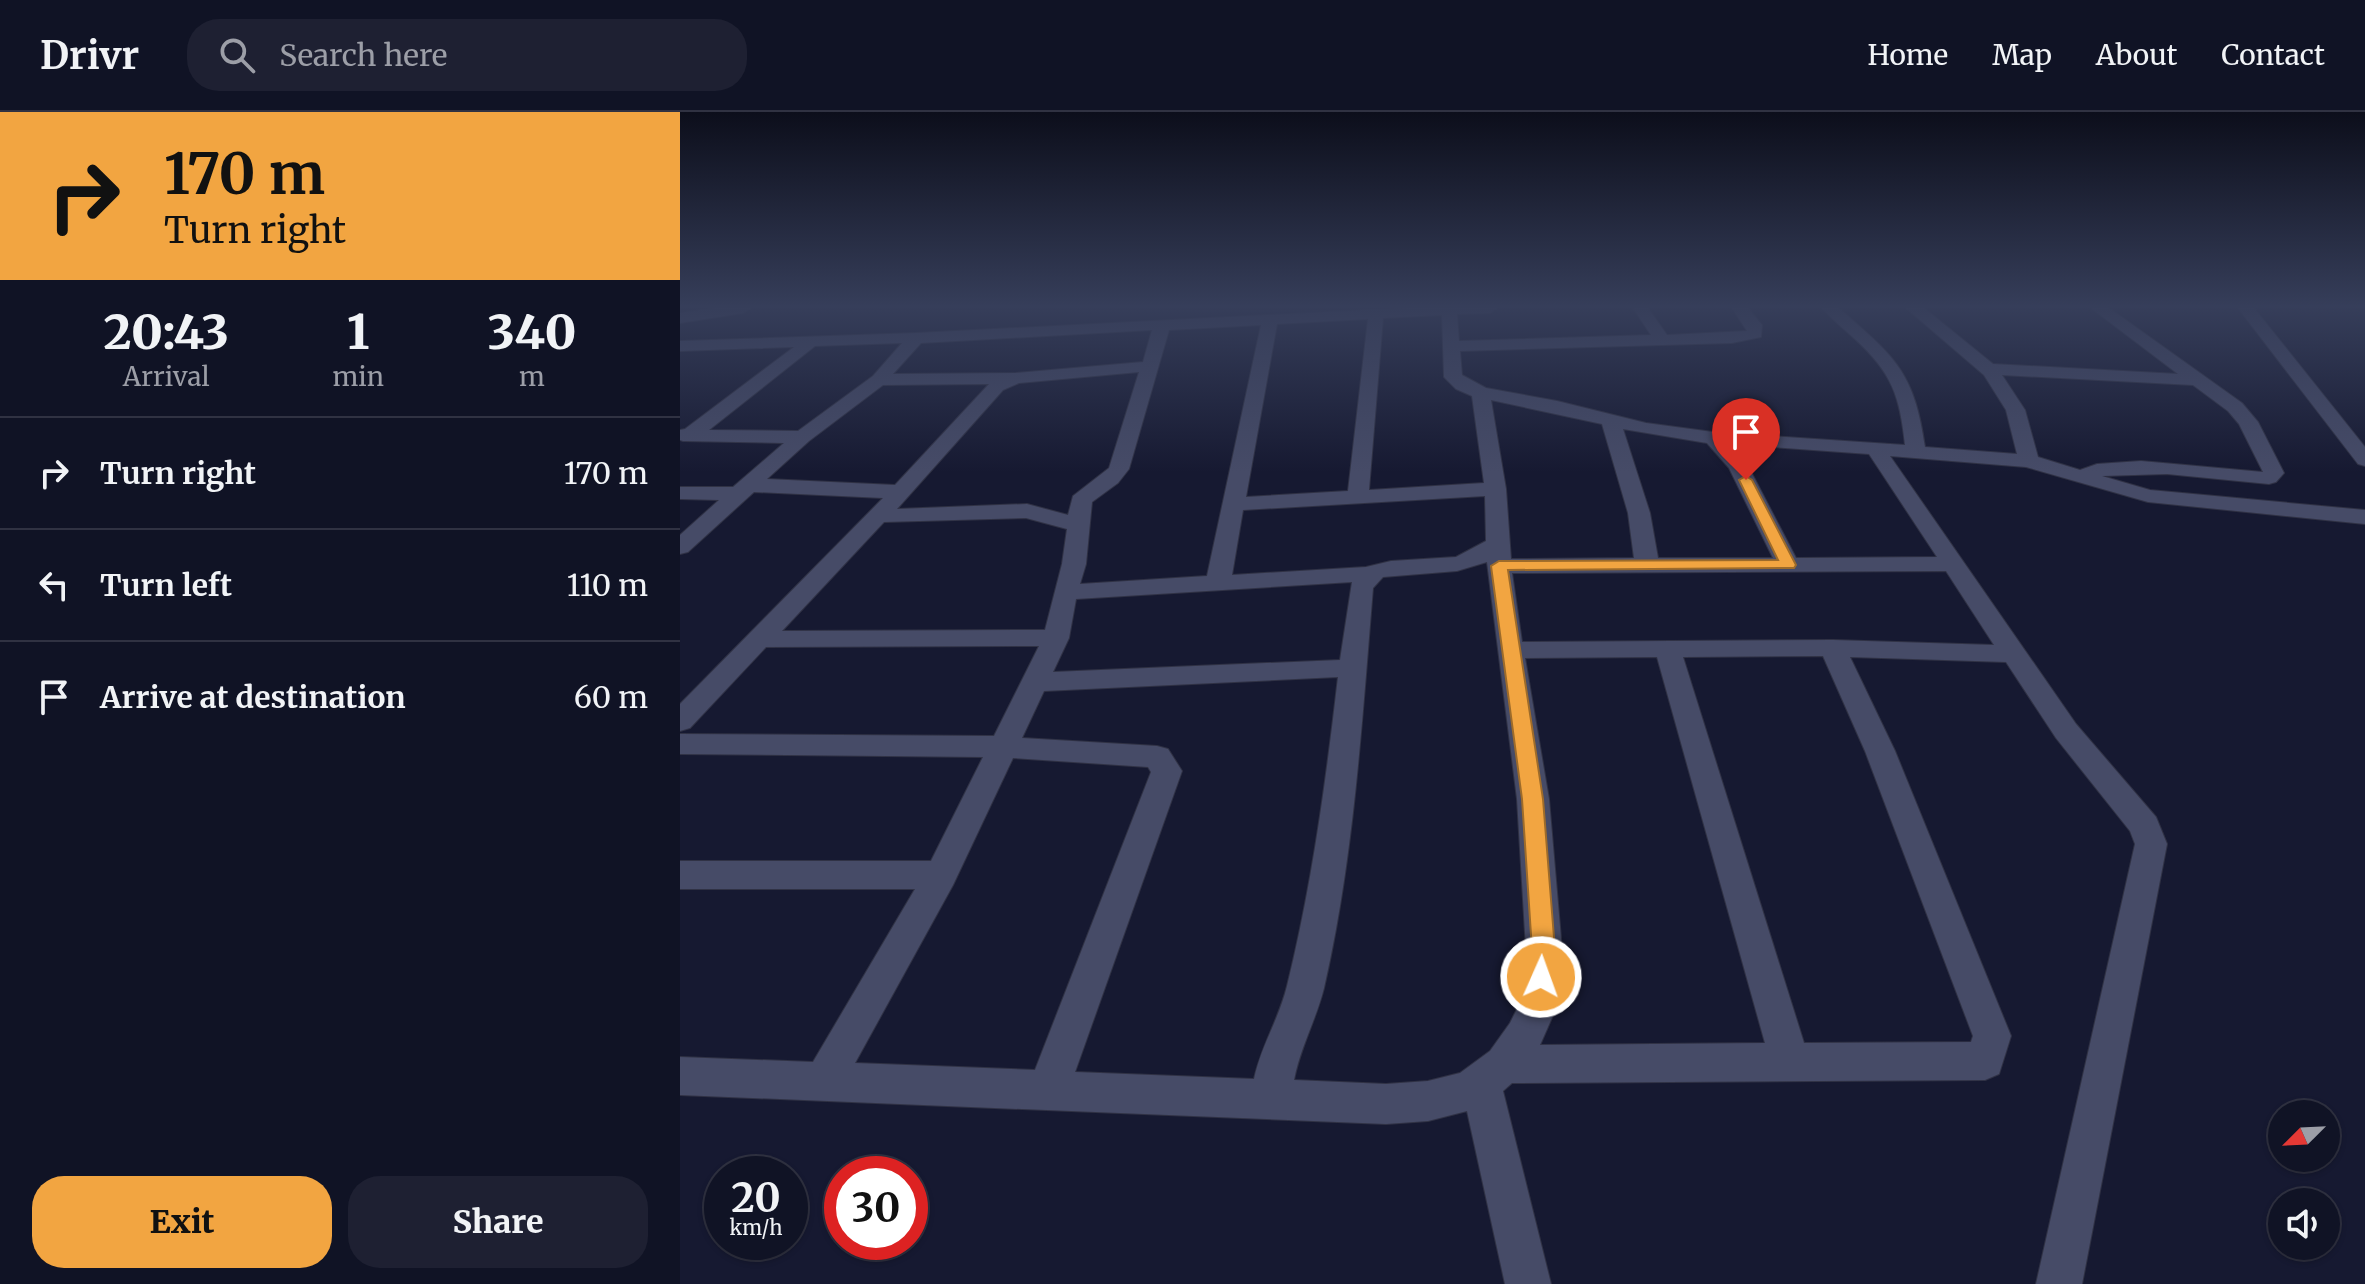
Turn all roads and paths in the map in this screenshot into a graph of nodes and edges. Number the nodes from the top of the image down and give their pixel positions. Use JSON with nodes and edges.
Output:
{"nodes":[{"id":1,"x":783,"y":363,"type":"edge"},
{"id":2,"x":894,"y":363,"type":"edge"},
{"id":3,"x":1152,"y":363,"type":"edge"},
{"id":4,"x":1261,"y":363,"type":"edge"},
{"id":5,"x":1371,"y":363,"type":"edge"},
{"id":6,"x":1451,"y":363,"type":"edge"},
{"id":7,"x":1886,"y":363,"type":"edge"},
{"id":8,"x":1980,"y":363,"type":"edge"},
{"id":9,"x":2176,"y":363,"type":"edge"},
{"id":10,"x":2289,"y":363,"type":"edge"},
{"id":11,"x":1151,"y":366,"type":"junction"},
{"id":12,"x":1988,"y":369,"type":"junction"},
{"id":13,"x":1016,"y":378,"type":"junction"},
{"id":14,"x":879,"y":380,"type":"junction"},
{"id":15,"x":2200,"y":380,"type":"junction"},
{"id":16,"x":1481,"y":393,"type":"junction"},
{"id":17,"x":1611,"y":421,"type":"junction"},
{"id":18,"x":685,"y":435,"type":"edge"},
{"id":19,"x":802,"y":437,"type":"junction"},
{"id":20,"x":1713,"y":438,"type":"junction"},
{"id":21,"x":1875,"y":448,"type":"junction"},
{"id":22,"x":1916,"y":452,"type":"junction"},
{"id":23,"x":2365,"y":460,"type":"edge"},
{"id":24,"x":2028,"y":461,"type":"junction"},
{"id":25,"x":2082,"y":476,"type":"junction"},
{"id":26,"x":1495,"y":489,"type":"junction"},
{"id":27,"x":744,"y":490,"type":"junction"},
{"id":28,"x":901,"y":492,"type":"junction"},
{"id":29,"x":680,"y":493,"type":"edge"},
{"id":30,"x":1358,"y":497,"type":"junction"},
{"id":31,"x":1234,"y":504,"type":"junction"},
{"id":32,"x":878,"y":516,"type":"junction"},
{"id":33,"x":2365,"y":517,"type":"edge"},
{"id":34,"x":1079,"y":525,"type":"junction"},
{"id":35,"x":680,"y":547,"type":"edge"},
{"id":36,"x":1499,"y":554,"type":"junction"},
{"id":37,"x":1647,"y":564,"type":"junction"},
{"id":38,"x":1953,"y":564,"type":"junction"},
{"id":39,"x":1788,"y":565,"type":"junction"},
{"id":40,"x":1370,"y":574,"type":"junction"},
{"id":41,"x":1218,"y":584,"type":"junction"},
{"id":42,"x":1065,"y":592,"type":"junction"},
{"id":43,"x":1056,"y":638,"type":"junction"},
{"id":44,"x":759,"y":639,"type":"junction"},
{"id":45,"x":1667,"y":647,"type":"junction"},
{"id":46,"x":1833,"y":648,"type":"junction"},
{"id":47,"x":1510,"y":650,"type":"junction"},
{"id":48,"x":2013,"y":654,"type":"junction"},
{"id":49,"x":1351,"y":668,"type":"junction"},
{"id":50,"x":1035,"y":682,"type":"junction"},
{"id":51,"x":680,"y":721,"type":"edge"},
{"id":52,"x":680,"y":744,"type":"edge"},
{"id":53,"x":1005,"y":747,"type":"junction"},
{"id":54,"x":680,"y":875,"type":"edge"},
{"id":55,"x":941,"y":875,"type":"junction"},
{"id":56,"x":1790,"y":1062,"type":"junction"},
{"id":57,"x":1492,"y":1074,"type":"junction"},
{"id":58,"x":680,"y":1076,"type":"edge"},
{"id":59,"x":824,"y":1081,"type":"junction"},
{"id":60,"x":1048,"y":1090,"type":"junction"},
{"id":61,"x":1270,"y":1100,"type":"junction"},
{"id":62,"x":1528,"y":1284,"type":"edge"},
{"id":63,"x":2059,"y":1284,"type":"edge"}],
"edges":[{"from":1,"to":18,"type":"street"},
{"from":2,"to":14,"type":"street"},
{"from":3,"to":11,"type":"street"},
{"from":4,"to":31,"type":"street"},
{"from":5,"to":30,"type":"street"},
{"from":6,"to":16,"type":"street"},
{"from":7,"to":22,"type":"street"},
{"from":8,"to":12,"type":"street"},
{"from":9,"to":15,"type":"street"},
{"from":10,"to":23,"type":"street"},
{"from":11,"to":13,"type":"street"},
{"from":11,"to":34,"type":"street"},
{"from":12,"to":15,"type":"street"},
{"from":12,"to":24,"type":"street"},
{"from":13,"to":14,"type":"street"},
{"from":13,"to":28,"type":"street"},
{"from":14,"to":19,"type":"street"},
{"from":15,"to":25,"type":"street"},
{"from":16,"to":17,"type":"street"},
{"from":16,"to":26,"type":"street"},
{"from":17,"to":20,"type":"street"},
{"from":17,"to":37,"type":"street"},
{"from":18,"to":19,"type":"street"},
{"from":19,"to":27,"type":"street"},
{"from":20,"to":21,"type":"street"},
{"from":20,"to":39,"type":"street"},
{"from":21,"to":22,"type":"street"},
{"from":21,"to":38,"type":"street"},
{"from":22,"to":24,"type":"street"},
{"from":24,"to":25,"type":"street"},
{"from":25,"to":33,"type":"street"},
{"from":26,"to":30,"type":"street"},
{"from":26,"to":36,"type":"street"},
{"from":27,"to":28,"type":"street"},
{"from":27,"to":29,"type":"street"},
{"from":27,"to":35,"type":"street"},
{"from":28,"to":32,"type":"street"},
{"from":30,"to":31,"type":"street"},
{"from":31,"to":41,"type":"street"},
{"from":32,"to":34,"type":"street"},
{"from":32,"to":44,"type":"street"},
{"from":34,"to":42,"type":"street"},
{"from":36,"to":37,"type":"street"},
{"from":36,"to":40,"type":"street"},
{"from":36,"to":47,"type":"street"},
{"from":37,"to":39,"type":"street"},
{"from":38,"to":39,"type":"street"},
{"from":38,"to":48,"type":"street"},
{"from":40,"to":41,"type":"street"},
{"from":40,"to":49,"type":"street"},
{"from":41,"to":42,"type":"street"},
{"from":42,"to":43,"type":"street"},
{"from":43,"to":44,"type":"street"},
{"from":43,"to":50,"type":"street"},
{"from":44,"to":51,"type":"street"},
{"from":45,"to":46,"type":"street"},
{"from":45,"to":47,"type":"street"},
{"from":45,"to":56,"type":"street"},
{"from":46,"to":48,"type":"street"},
{"from":46,"to":56,"type":"street"},
{"from":47,"to":57,"type":"street"},
{"from":48,"to":63,"type":"street"},
{"from":49,"to":50,"type":"street"},
{"from":49,"to":61,"type":"street"},
{"from":50,"to":53,"type":"street"},
{"from":52,"to":53,"type":"street"},
{"from":53,"to":55,"type":"street"},
{"from":53,"to":60,"type":"street"},
{"from":54,"to":55,"type":"street"},
{"from":55,"to":59,"type":"street"},
{"from":56,"to":57,"type":"street"},
{"from":57,"to":61,"type":"street"},
{"from":57,"to":62,"type":"street"},
{"from":58,"to":59,"type":"street"},
{"from":59,"to":60,"type":"street"},
{"from":60,"to":61,"type":"street"}]}
